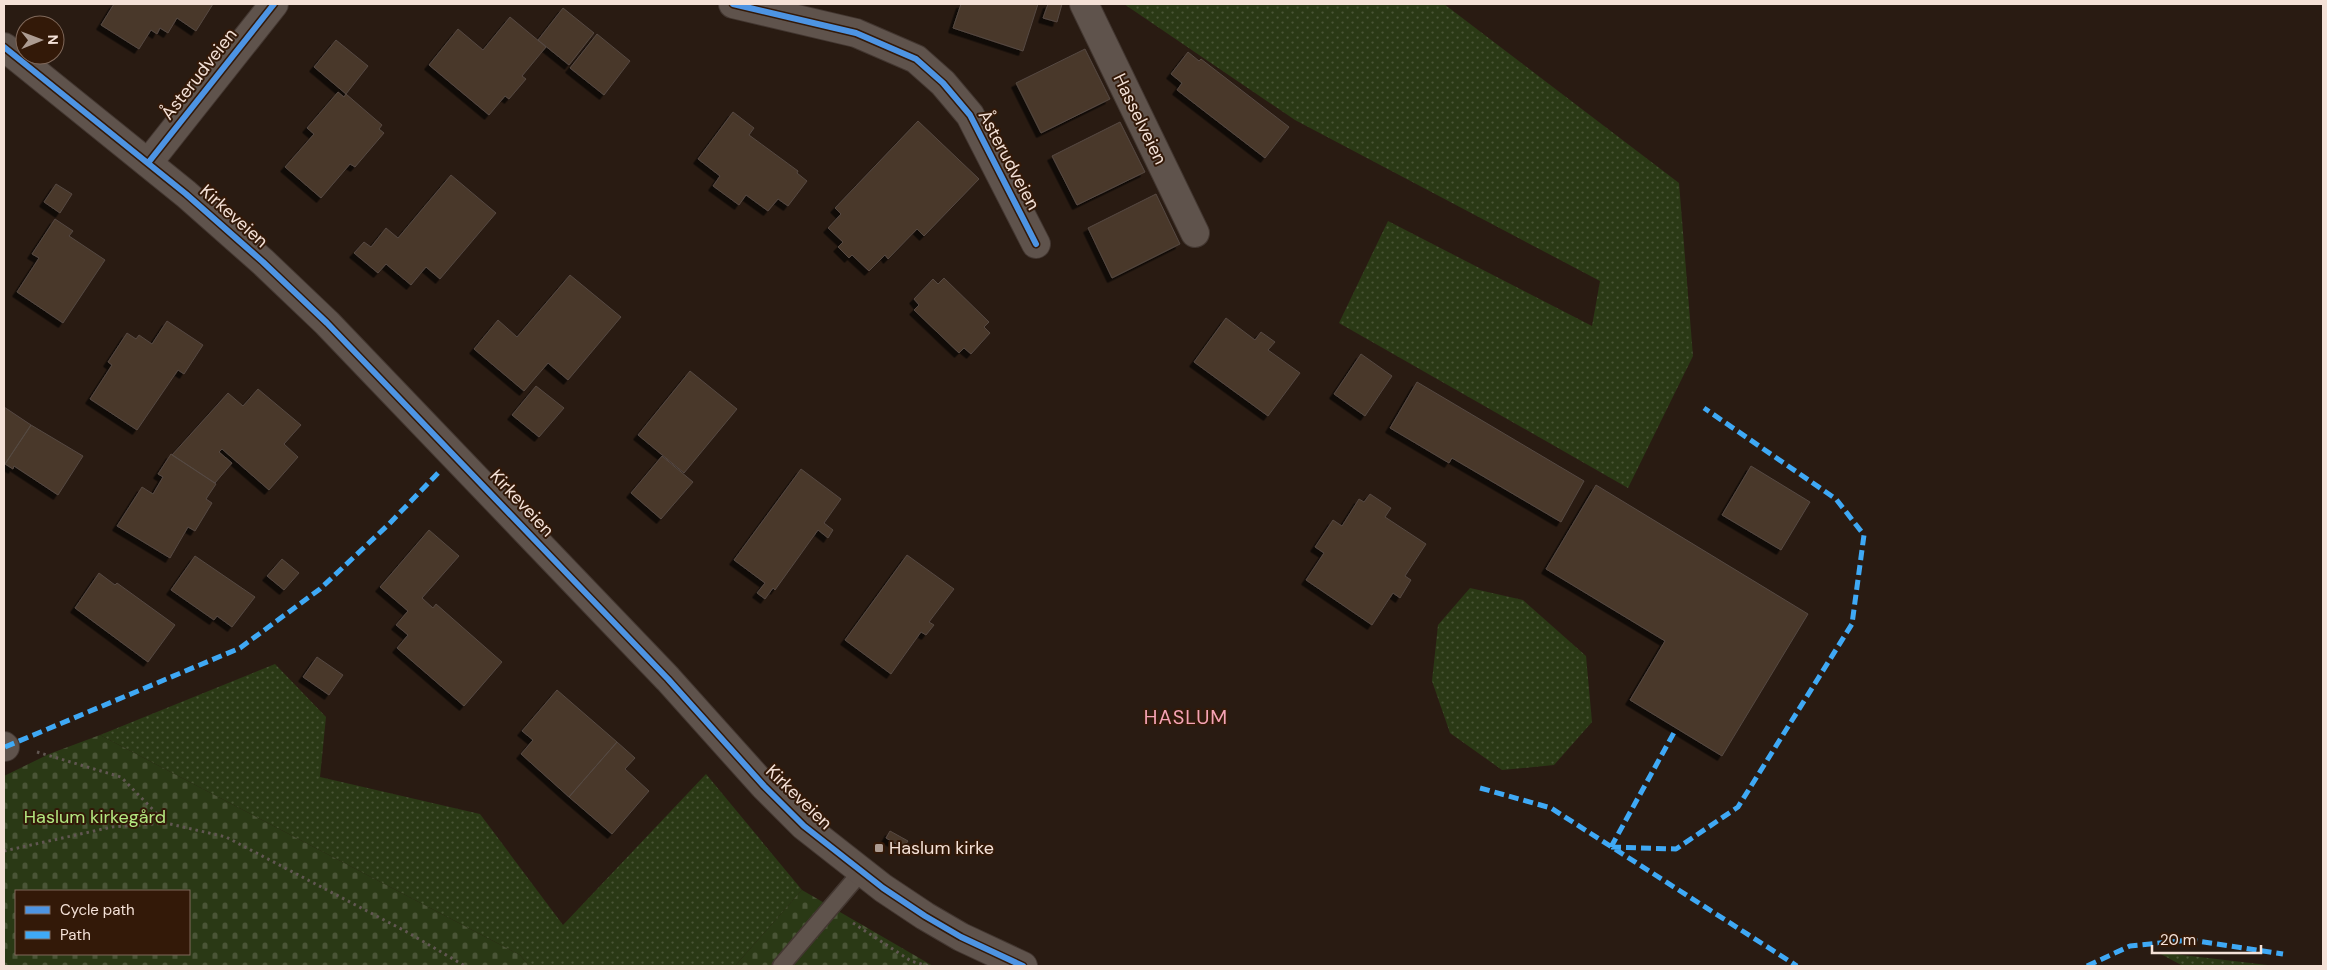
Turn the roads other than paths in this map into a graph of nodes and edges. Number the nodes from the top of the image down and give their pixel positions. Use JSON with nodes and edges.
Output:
{"nodes":[{"id":1,"x":274,"y":4,"type":"edge"},
{"id":2,"x":733,"y":4,"type":"edge"},
{"id":3,"x":1084,"y":4,"type":"edge"},
{"id":4,"x":4,"y":46,"type":"edge"},
{"id":5,"x":148,"y":163,"type":"junction"},
{"id":6,"x":1195,"y":233,"type":"dead end"},
{"id":7,"x":1036,"y":244,"type":"dead end"},
{"id":8,"x":862,"y":871,"type":"junction"},
{"id":9,"x":781,"y":966,"type":"edge"},
{"id":10,"x":1023,"y":966,"type":"edge"}],
"edges":[{"from":1,"to":5,"type":"main road","name":"Åsterudveien"},
{"from":2,"to":7,"type":"main road","name":"Åsterudveien"},
{"from":3,"to":6,"type":"main road","name":"Hasselveien"},
{"from":4,"to":5,"type":"main road","name":"Kirkeveien"},
{"from":5,"to":8,"type":"main road","name":"Kirkeveien"},
{"from":8,"to":9,"type":"lane"},
{"from":8,"to":10,"type":"main road","name":"Kirkeveien"}]}
